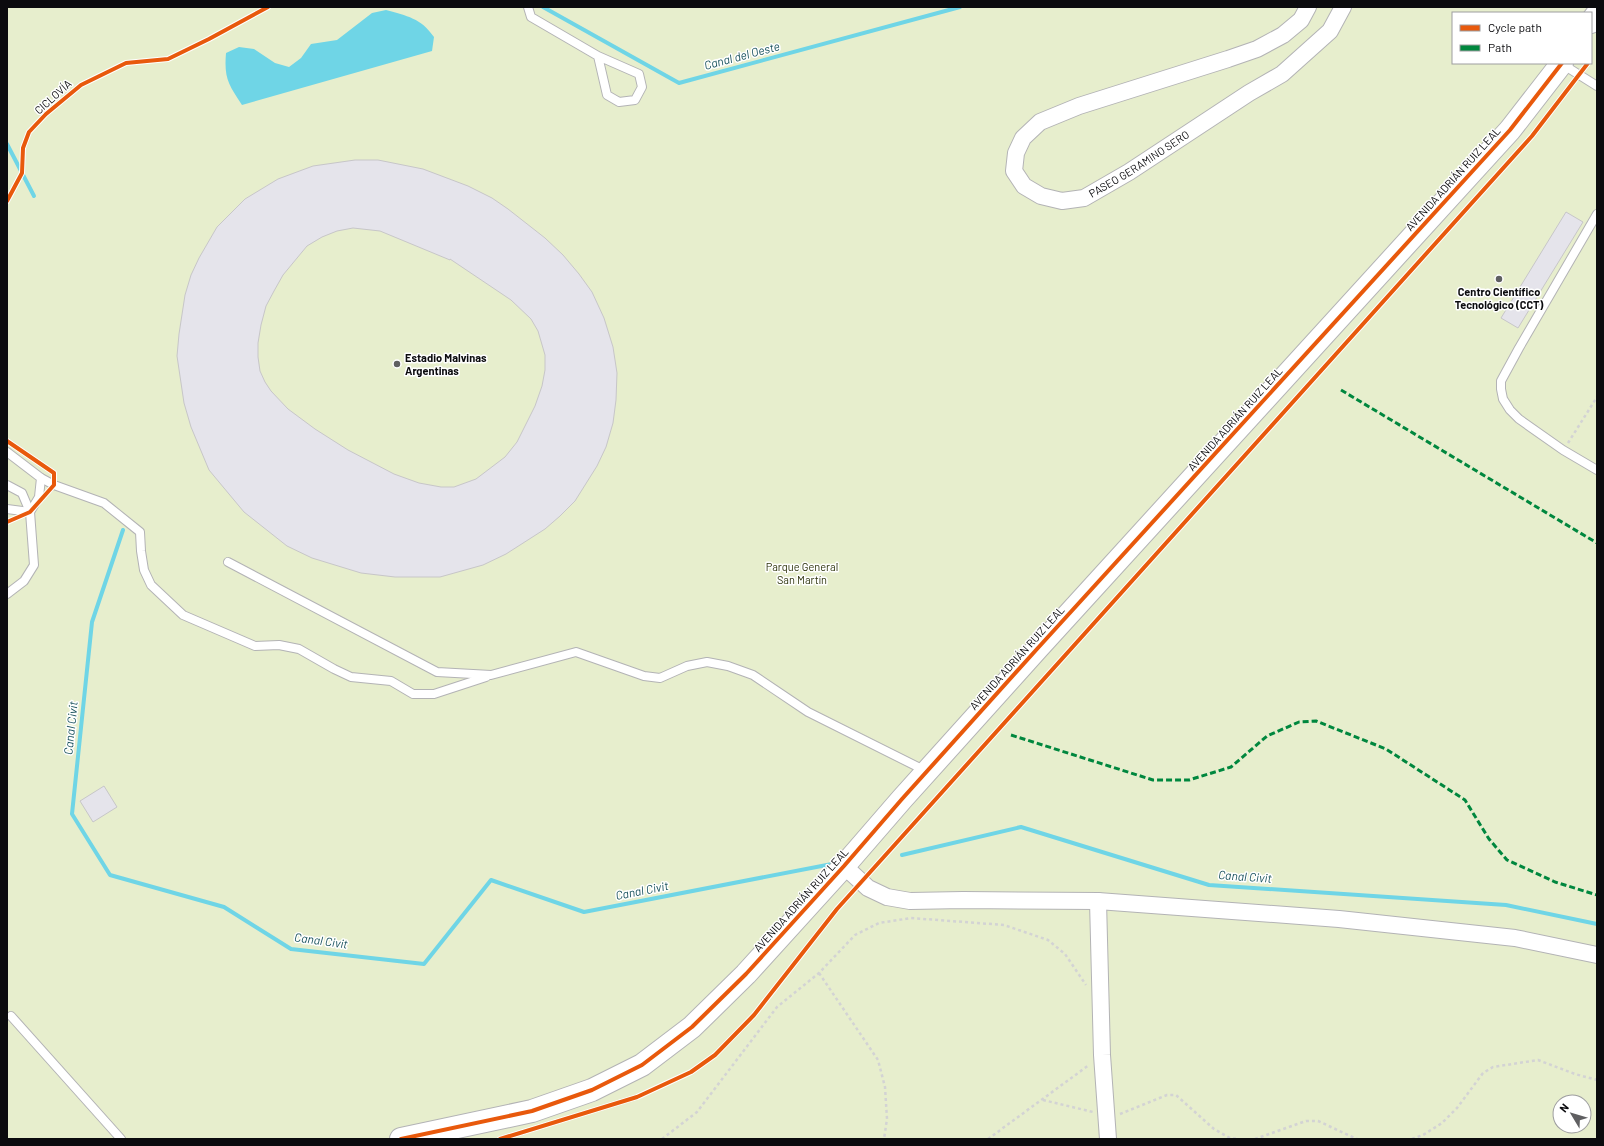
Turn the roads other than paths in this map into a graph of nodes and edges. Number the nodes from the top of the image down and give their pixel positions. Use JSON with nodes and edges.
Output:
{"nodes":[{"id":1,"x":528,"y":7,"type":"edge"},
{"id":2,"x":1308,"y":7,"type":"edge"},
{"id":3,"x":1343,"y":7,"type":"edge"},
{"id":4,"x":598,"y":56,"type":"junction"},
{"id":5,"x":1561,"y":64,"type":"edge"},
{"id":6,"x":1564,"y":64,"type":"edge"},
{"id":7,"x":1597,"y":86,"type":"edge"},
{"id":8,"x":1597,"y":214,"type":"edge"},
{"id":9,"x":7,"y":452,"type":"edge"},
{"id":10,"x":1597,"y":470,"type":"edge"},
{"id":11,"x":41,"y":478,"type":"junction"},
{"id":12,"x":7,"y":485,"type":"edge"},
{"id":13,"x":7,"y":509,"type":"edge"},
{"id":14,"x":30,"y":512,"type":"junction"},
{"id":15,"x":228,"y":562,"type":"dead end"},
{"id":16,"x":7,"y":594,"type":"edge"},
{"id":17,"x":491,"y":675,"type":"junction"},
{"id":18,"x":927,"y":772,"type":"junction"},
{"id":19,"x":844,"y":866,"type":"junction"},
{"id":20,"x":1098,"y":901,"type":"junction"},
{"id":21,"x":1597,"y":954,"type":"edge"},
{"id":22,"x":11,"y":1016,"type":"dead end"},
{"id":23,"x":121,"y":1139,"type":"edge"},
{"id":24,"x":401,"y":1139,"type":"edge"},
{"id":25,"x":1108,"y":1139,"type":"edge"}],
"edges":[{"from":1,"to":4,"type":"lane"},
{"from":2,"to":3,"type":"street","name":"PASEO GERAMINO SERO"},
{"from":4,"to":4,"type":"lane"},
{"from":5,"to":18,"type":"street","name":"AVENIDA ADRIÁN RUIZ LEAL"},
{"from":6,"to":7,"type":"lane"},
{"from":8,"to":10,"type":"lane"},
{"from":9,"to":11,"type":"lane"},
{"from":11,"to":14,"type":"lane"},
{"from":11,"to":17,"type":"lane"},
{"from":12,"to":14,"type":"lane"},
{"from":13,"to":14,"type":"lane"},
{"from":14,"to":16,"type":"lane"},
{"from":15,"to":17,"type":"lane"},
{"from":17,"to":18,"type":"lane"},
{"from":18,"to":19,"type":"street","name":"AVENIDA ADRIÁN RUIZ LEAL"},
{"from":19,"to":20,"type":"street"},
{"from":19,"to":24,"type":"street","name":"AVENIDA ADRIÁN RUIZ LEAL"},
{"from":20,"to":21,"type":"street"},
{"from":20,"to":25,"type":"street"},
{"from":22,"to":23,"type":"lane"}]}
